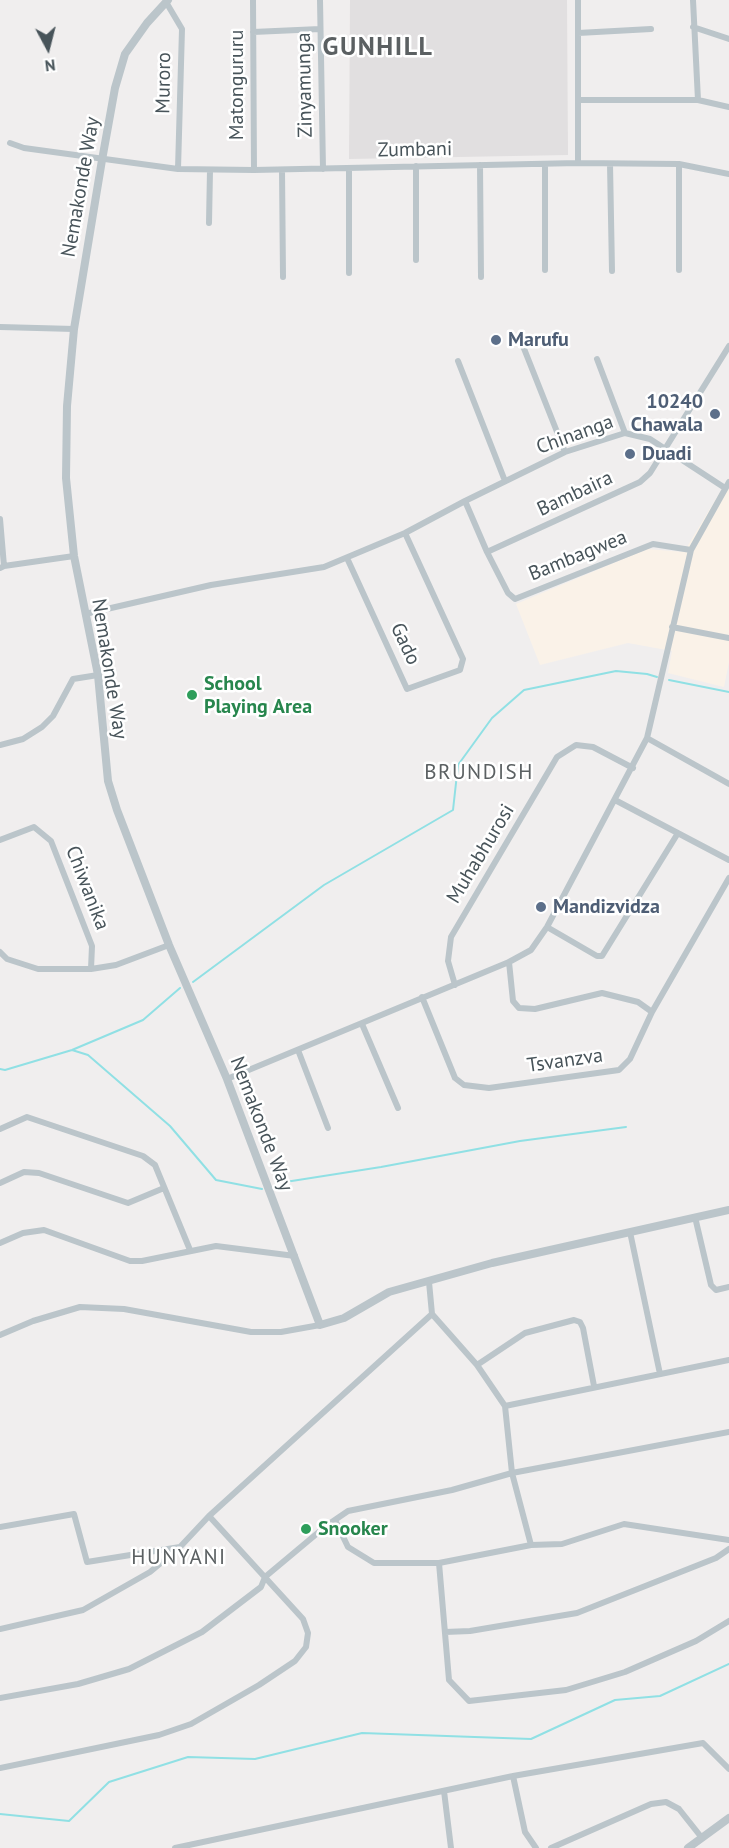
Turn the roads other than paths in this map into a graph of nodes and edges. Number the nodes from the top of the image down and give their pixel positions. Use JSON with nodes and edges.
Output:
{"nodes":[{"id":1,"x":253,"y":0,"type":"edge"},
{"id":2,"x":320,"y":0,"type":"edge"},
{"id":3,"x":578,"y":0,"type":"edge"},
{"id":4,"x":693,"y":0,"type":"edge"},
{"id":5,"x":167,"y":1,"type":"edge"},
{"id":6,"x":693,"y":27,"type":"junction"},
{"id":7,"x":320,"y":29,"type":"junction"},
{"id":8,"x":651,"y":29,"type":"dead end"},
{"id":9,"x":253,"y":32,"type":"junction"},
{"id":10,"x":578,"y":33,"type":"junction"},
{"id":11,"x":729,"y":39,"type":"edge"},
{"id":12,"x":578,"y":100,"type":"junction"},
{"id":13,"x":698,"y":100,"type":"junction"},
{"id":14,"x":729,"y":107,"type":"edge"},
{"id":15,"x":10,"y":143,"type":"dead end"},
{"id":16,"x":102,"y":160,"type":"junction"},
{"id":17,"x":578,"y":163,"type":"junction"},
{"id":18,"x":544,"y":164,"type":"junction"},
{"id":19,"x":610,"y":164,"type":"junction"},
{"id":20,"x":679,"y":164,"type":"junction"},
{"id":21,"x":480,"y":165,"type":"junction"},
{"id":22,"x":416,"y":166,"type":"junction"},
{"id":23,"x":349,"y":168,"type":"junction"},
{"id":24,"x":178,"y":169,"type":"junction"},
{"id":25,"x":322,"y":169,"type":"junction"},
{"id":26,"x":210,"y":170,"type":"junction"},
{"id":27,"x":282,"y":170,"type":"junction"},
{"id":28,"x":254,"y":171,"type":"junction"},
{"id":29,"x":729,"y":174,"type":"edge"},
{"id":30,"x":209,"y":223,"type":"dead end"},
{"id":31,"x":416,"y":260,"type":"dead end"},
{"id":32,"x":545,"y":270,"type":"dead end"},
{"id":33,"x":679,"y":270,"type":"dead end"},
{"id":34,"x":612,"y":271,"type":"dead end"},
{"id":35,"x":349,"y":273,"type":"dead end"},
{"id":36,"x":283,"y":277,"type":"dead end"},
{"id":37,"x":481,"y":277,"type":"dead end"},
{"id":38,"x":0,"y":327,"type":"edge"},
{"id":39,"x":74,"y":329,"type":"junction"},
{"id":40,"x":521,"y":341,"type":"dead end"},
{"id":41,"x":729,"y":346,"type":"edge"},
{"id":42,"x":597,"y":359,"type":"dead end"},
{"id":43,"x":458,"y":361,"type":"dead end"},
{"id":44,"x":625,"y":433,"type":"junction"},
{"id":45,"x":664,"y":450,"type":"junction"},
{"id":46,"x":565,"y":452,"type":"junction"},
{"id":47,"x":505,"y":481,"type":"junction"},
{"id":48,"x":727,"y":485,"type":"edge"},
{"id":49,"x":465,"y":501,"type":"junction"},
{"id":50,"x":0,"y":519,"type":"edge"},
{"id":51,"x":0,"y":529,"type":"edge"},
{"id":52,"x":405,"y":533,"type":"junction"},
{"id":53,"x":691,"y":550,"type":"junction"},
{"id":54,"x":487,"y":552,"type":"junction"},
{"id":55,"x":74,"y":556,"type":"junction"},
{"id":56,"x":347,"y":558,"type":"junction"},
{"id":57,"x":2,"y":567,"type":"edge"},
{"id":58,"x":85,"y":614,"type":"junction"},
{"id":59,"x":672,"y":627,"type":"junction"},
{"id":60,"x":729,"y":638,"type":"edge"},
{"id":61,"x":98,"y":675,"type":"junction"},
{"id":62,"x":647,"y":738,"type":"junction"},
{"id":63,"x":0,"y":745,"type":"edge"},
{"id":64,"x":633,"y":768,"type":"junction"},
{"id":65,"x":729,"y":784,"type":"edge"},
{"id":66,"x":615,"y":800,"type":"junction"},
{"id":67,"x":678,"y":832,"type":"junction"},
{"id":68,"x":0,"y":840,"type":"edge"},
{"id":69,"x":729,"y":860,"type":"edge"},
{"id":70,"x":729,"y":878,"type":"edge"},
{"id":71,"x":547,"y":927,"type":"junction"},
{"id":72,"x":169,"y":945,"type":"junction"},
{"id":73,"x":0,"y":952,"type":"edge"},
{"id":74,"x":509,"y":962,"type":"junction"},
{"id":75,"x":91,"y":969,"type":"junction"},
{"id":76,"x":455,"y":985,"type":"junction"},
{"id":77,"x":422,"y":997,"type":"junction"},
{"id":78,"x":652,"y":1012,"type":"junction"},
{"id":79,"x":362,"y":1024,"type":"junction"},
{"id":80,"x":298,"y":1050,"type":"junction"},
{"id":81,"x":227,"y":1079,"type":"junction"},
{"id":82,"x":398,"y":1108,"type":"dead end"},
{"id":83,"x":328,"y":1128,"type":"dead end"},
{"id":84,"x":0,"y":1129,"type":"edge"},
{"id":85,"x":0,"y":1183,"type":"edge"},
{"id":86,"x":164,"y":1188,"type":"junction"},
{"id":87,"x":729,"y":1210,"type":"edge"},
{"id":88,"x":695,"y":1217,"type":"junction"},
{"id":89,"x":630,"y":1232,"type":"junction"},
{"id":90,"x":0,"y":1243,"type":"edge"},
{"id":91,"x":190,"y":1250,"type":"junction"},
{"id":92,"x":295,"y":1256,"type":"junction"},
{"id":93,"x":429,"y":1282,"type":"junction"},
{"id":94,"x":729,"y":1287,"type":"edge"},
{"id":95,"x":432,"y":1314,"type":"junction"},
{"id":96,"x":320,"y":1325,"type":"junction"},
{"id":97,"x":0,"y":1335,"type":"edge"},
{"id":98,"x":729,"y":1359,"type":"edge"},
{"id":99,"x":477,"y":1365,"type":"junction"},
{"id":100,"x":660,"y":1374,"type":"junction"},
{"id":101,"x":594,"y":1386,"type":"junction"},
{"id":102,"x":505,"y":1406,"type":"junction"},
{"id":103,"x":729,"y":1432,"type":"edge"},
{"id":104,"x":512,"y":1473,"type":"junction"},
{"id":105,"x":209,"y":1516,"type":"junction"},
{"id":106,"x":335,"y":1520,"type":"junction"},
{"id":107,"x":0,"y":1527,"type":"edge"},
{"id":108,"x":729,"y":1539,"type":"edge"},
{"id":109,"x":531,"y":1545,"type":"junction"},
{"id":110,"x":180,"y":1547,"type":"junction"},
{"id":111,"x":729,"y":1550,"type":"edge"},
{"id":112,"x":439,"y":1563,"type":"junction"},
{"id":113,"x":265,"y":1577,"type":"junction"},
{"id":114,"x":729,"y":1621,"type":"edge"},
{"id":115,"x":0,"y":1629,"type":"edge"},
{"id":116,"x":445,"y":1632,"type":"junction"},
{"id":117,"x":0,"y":1698,"type":"edge"},
{"id":118,"x":0,"y":1768,"type":"edge"},
{"id":119,"x":729,"y":1769,"type":"edge"},
{"id":120,"x":513,"y":1776,"type":"junction"},
{"id":121,"x":444,"y":1791,"type":"junction"},
{"id":122,"x":729,"y":1818,"type":"edge"},
{"id":123,"x":702,"y":1838,"type":"junction"},
{"id":124,"x":175,"y":1848,"type":"edge"},
{"id":125,"x":451,"y":1848,"type":"edge"},
{"id":126,"x":536,"y":1848,"type":"edge"},
{"id":127,"x":551,"y":1848,"type":"edge"},
{"id":128,"x":688,"y":1848,"type":"edge"}],
"edges":[{"from":1,"to":9,"type":"street","name":"Matongururu"},
{"from":2,"to":7,"type":"street","name":"Zinyamunga"},
{"from":3,"to":10,"type":"street"},
{"from":4,"to":6,"type":"street"},
{"from":5,"to":16,"type":"street","name":"Nemakonde Way"},
{"from":5,"to":24,"type":"street","name":"Muroro"},
{"from":6,"to":11,"type":"street"},
{"from":6,"to":13,"type":"street"},
{"from":7,"to":9,"type":"street"},
{"from":7,"to":25,"type":"street","name":"Zinyamunga"},
{"from":8,"to":10,"type":"street"},
{"from":9,"to":28,"type":"street","name":"Matongururu"},
{"from":10,"to":12,"type":"street"},
{"from":12,"to":13,"type":"street"},
{"from":12,"to":17,"type":"street"},
{"from":13,"to":14,"type":"street"},
{"from":15,"to":16,"type":"street","name":"Zumbani"},
{"from":16,"to":24,"type":"street","name":"Zumbani"},
{"from":16,"to":39,"type":"street","name":"Nemakonde Way"},
{"from":17,"to":18,"type":"street","name":"Zumbani"},
{"from":17,"to":19,"type":"street","name":"Zumbani"},
{"from":18,"to":21,"type":"street","name":"Zumbani"},
{"from":18,"to":32,"type":"street"},
{"from":19,"to":20,"type":"street","name":"Zumbani"},
{"from":19,"to":34,"type":"street"},
{"from":20,"to":29,"type":"street","name":"Zumbani"},
{"from":20,"to":33,"type":"street"},
{"from":21,"to":22,"type":"street","name":"Zumbani"},
{"from":21,"to":37,"type":"street"},
{"from":22,"to":23,"type":"street","name":"Zumbani"},
{"from":22,"to":31,"type":"street"},
{"from":23,"to":25,"type":"street","name":"Zumbani"},
{"from":23,"to":35,"type":"street"},
{"from":24,"to":26,"type":"street","name":"Zumbani"},
{"from":25,"to":27,"type":"street","name":"Zumbani"},
{"from":26,"to":28,"type":"street","name":"Zumbani"},
{"from":26,"to":30,"type":"street"},
{"from":27,"to":28,"type":"street","name":"Zumbani"},
{"from":27,"to":36,"type":"street"},
{"from":38,"to":39,"type":"street"},
{"from":39,"to":55,"type":"street","name":"Nemakonde Way"},
{"from":40,"to":46,"type":"street"},
{"from":41,"to":45,"type":"street","name":"Bambaira"},
{"from":42,"to":44,"type":"street"},
{"from":43,"to":47,"type":"street"},
{"from":44,"to":45,"type":"street","name":"Chinanga"},
{"from":44,"to":46,"type":"street","name":"Chinanga"},
{"from":45,"to":48,"type":"street","name":"Chinanga"},
{"from":45,"to":54,"type":"street","name":"Bambaira"},
{"from":46,"to":47,"type":"street","name":"Chinanga"},
{"from":47,"to":49,"type":"street","name":"Chinanga"},
{"from":48,"to":53,"type":"street"},
{"from":49,"to":52,"type":"street","name":"Chinanga"},
{"from":49,"to":54,"type":"street","name":"Bambagwea"},
{"from":50,"to":51,"type":"street"},
{"from":51,"to":57,"type":"street"},
{"from":52,"to":56,"type":"street","name":"Chinanga"},
{"from":52,"to":56,"type":"street","name":"Gado"},
{"from":53,"to":54,"type":"street","name":"Bambagwea"},
{"from":53,"to":59,"type":"street"},
{"from":55,"to":57,"type":"street"},
{"from":55,"to":58,"type":"street","name":"Nemakonde Way"},
{"from":56,"to":58,"type":"street","name":"Chinanga"},
{"from":58,"to":61,"type":"street","name":"Nemakonde Way"},
{"from":59,"to":60,"type":"street"},
{"from":59,"to":62,"type":"street"},
{"from":61,"to":63,"type":"street"},
{"from":61,"to":72,"type":"street","name":"Nemakonde Way"},
{"from":62,"to":64,"type":"street"},
{"from":62,"to":65,"type":"street"},
{"from":64,"to":66,"type":"street"},
{"from":64,"to":76,"type":"street","name":"Muhabhurosi"},
{"from":66,"to":67,"type":"street"},
{"from":66,"to":71,"type":"street"},
{"from":67,"to":69,"type":"street"},
{"from":67,"to":71,"type":"street"},
{"from":68,"to":75,"type":"street","name":"Chiwanika"},
{"from":70,"to":78,"type":"street","name":"Tsvanzva"},
{"from":71,"to":74,"type":"street"},
{"from":72,"to":75,"type":"street"},
{"from":72,"to":81,"type":"street","name":"Nemakonde Way"},
{"from":73,"to":75,"type":"street"},
{"from":74,"to":76,"type":"street"},
{"from":74,"to":78,"type":"street"},
{"from":76,"to":77,"type":"street"},
{"from":77,"to":78,"type":"street","name":"Tsvanzva"},
{"from":77,"to":79,"type":"street"},
{"from":79,"to":80,"type":"street"},
{"from":79,"to":82,"type":"street"},
{"from":80,"to":81,"type":"street"},
{"from":80,"to":83,"type":"street"},
{"from":81,"to":92,"type":"street","name":"Nemakonde Way"},
{"from":84,"to":86,"type":"street"},
{"from":85,"to":86,"type":"street"},
{"from":86,"to":91,"type":"street"},
{"from":87,"to":88,"type":"street"},
{"from":88,"to":89,"type":"street"},
{"from":88,"to":94,"type":"street"},
{"from":89,"to":93,"type":"street"},
{"from":89,"to":100,"type":"street"},
{"from":90,"to":91,"type":"street"},
{"from":91,"to":92,"type":"street"},
{"from":92,"to":96,"type":"street","name":"Nemakonde Way"},
{"from":93,"to":95,"type":"street"},
{"from":93,"to":96,"type":"street"},
{"from":95,"to":99,"type":"street"},
{"from":95,"to":105,"type":"street"},
{"from":96,"to":97,"type":"street"},
{"from":98,"to":100,"type":"street"},
{"from":99,"to":101,"type":"street"},
{"from":99,"to":102,"type":"street"},
{"from":100,"to":101,"type":"street"},
{"from":101,"to":102,"type":"street"},
{"from":102,"to":104,"type":"street"},
{"from":103,"to":104,"type":"street"},
{"from":104,"to":106,"type":"street"},
{"from":104,"to":109,"type":"street"},
{"from":105,"to":110,"type":"street"},
{"from":105,"to":113,"type":"street"},
{"from":106,"to":112,"type":"street"},
{"from":106,"to":113,"type":"street"},
{"from":107,"to":110,"type":"street"},
{"from":108,"to":109,"type":"street"},
{"from":109,"to":112,"type":"street"},
{"from":110,"to":115,"type":"street"},
{"from":111,"to":116,"type":"street"},
{"from":112,"to":116,"type":"street"},
{"from":113,"to":117,"type":"street"},
{"from":113,"to":118,"type":"street"},
{"from":114,"to":116,"type":"street"},
{"from":119,"to":120,"type":"street"},
{"from":120,"to":121,"type":"street"},
{"from":120,"to":126,"type":"street"},
{"from":121,"to":124,"type":"street"},
{"from":121,"to":125,"type":"street"},
{"from":122,"to":123,"type":"street"},
{"from":123,"to":127,"type":"street"},
{"from":123,"to":128,"type":"street"}]}
